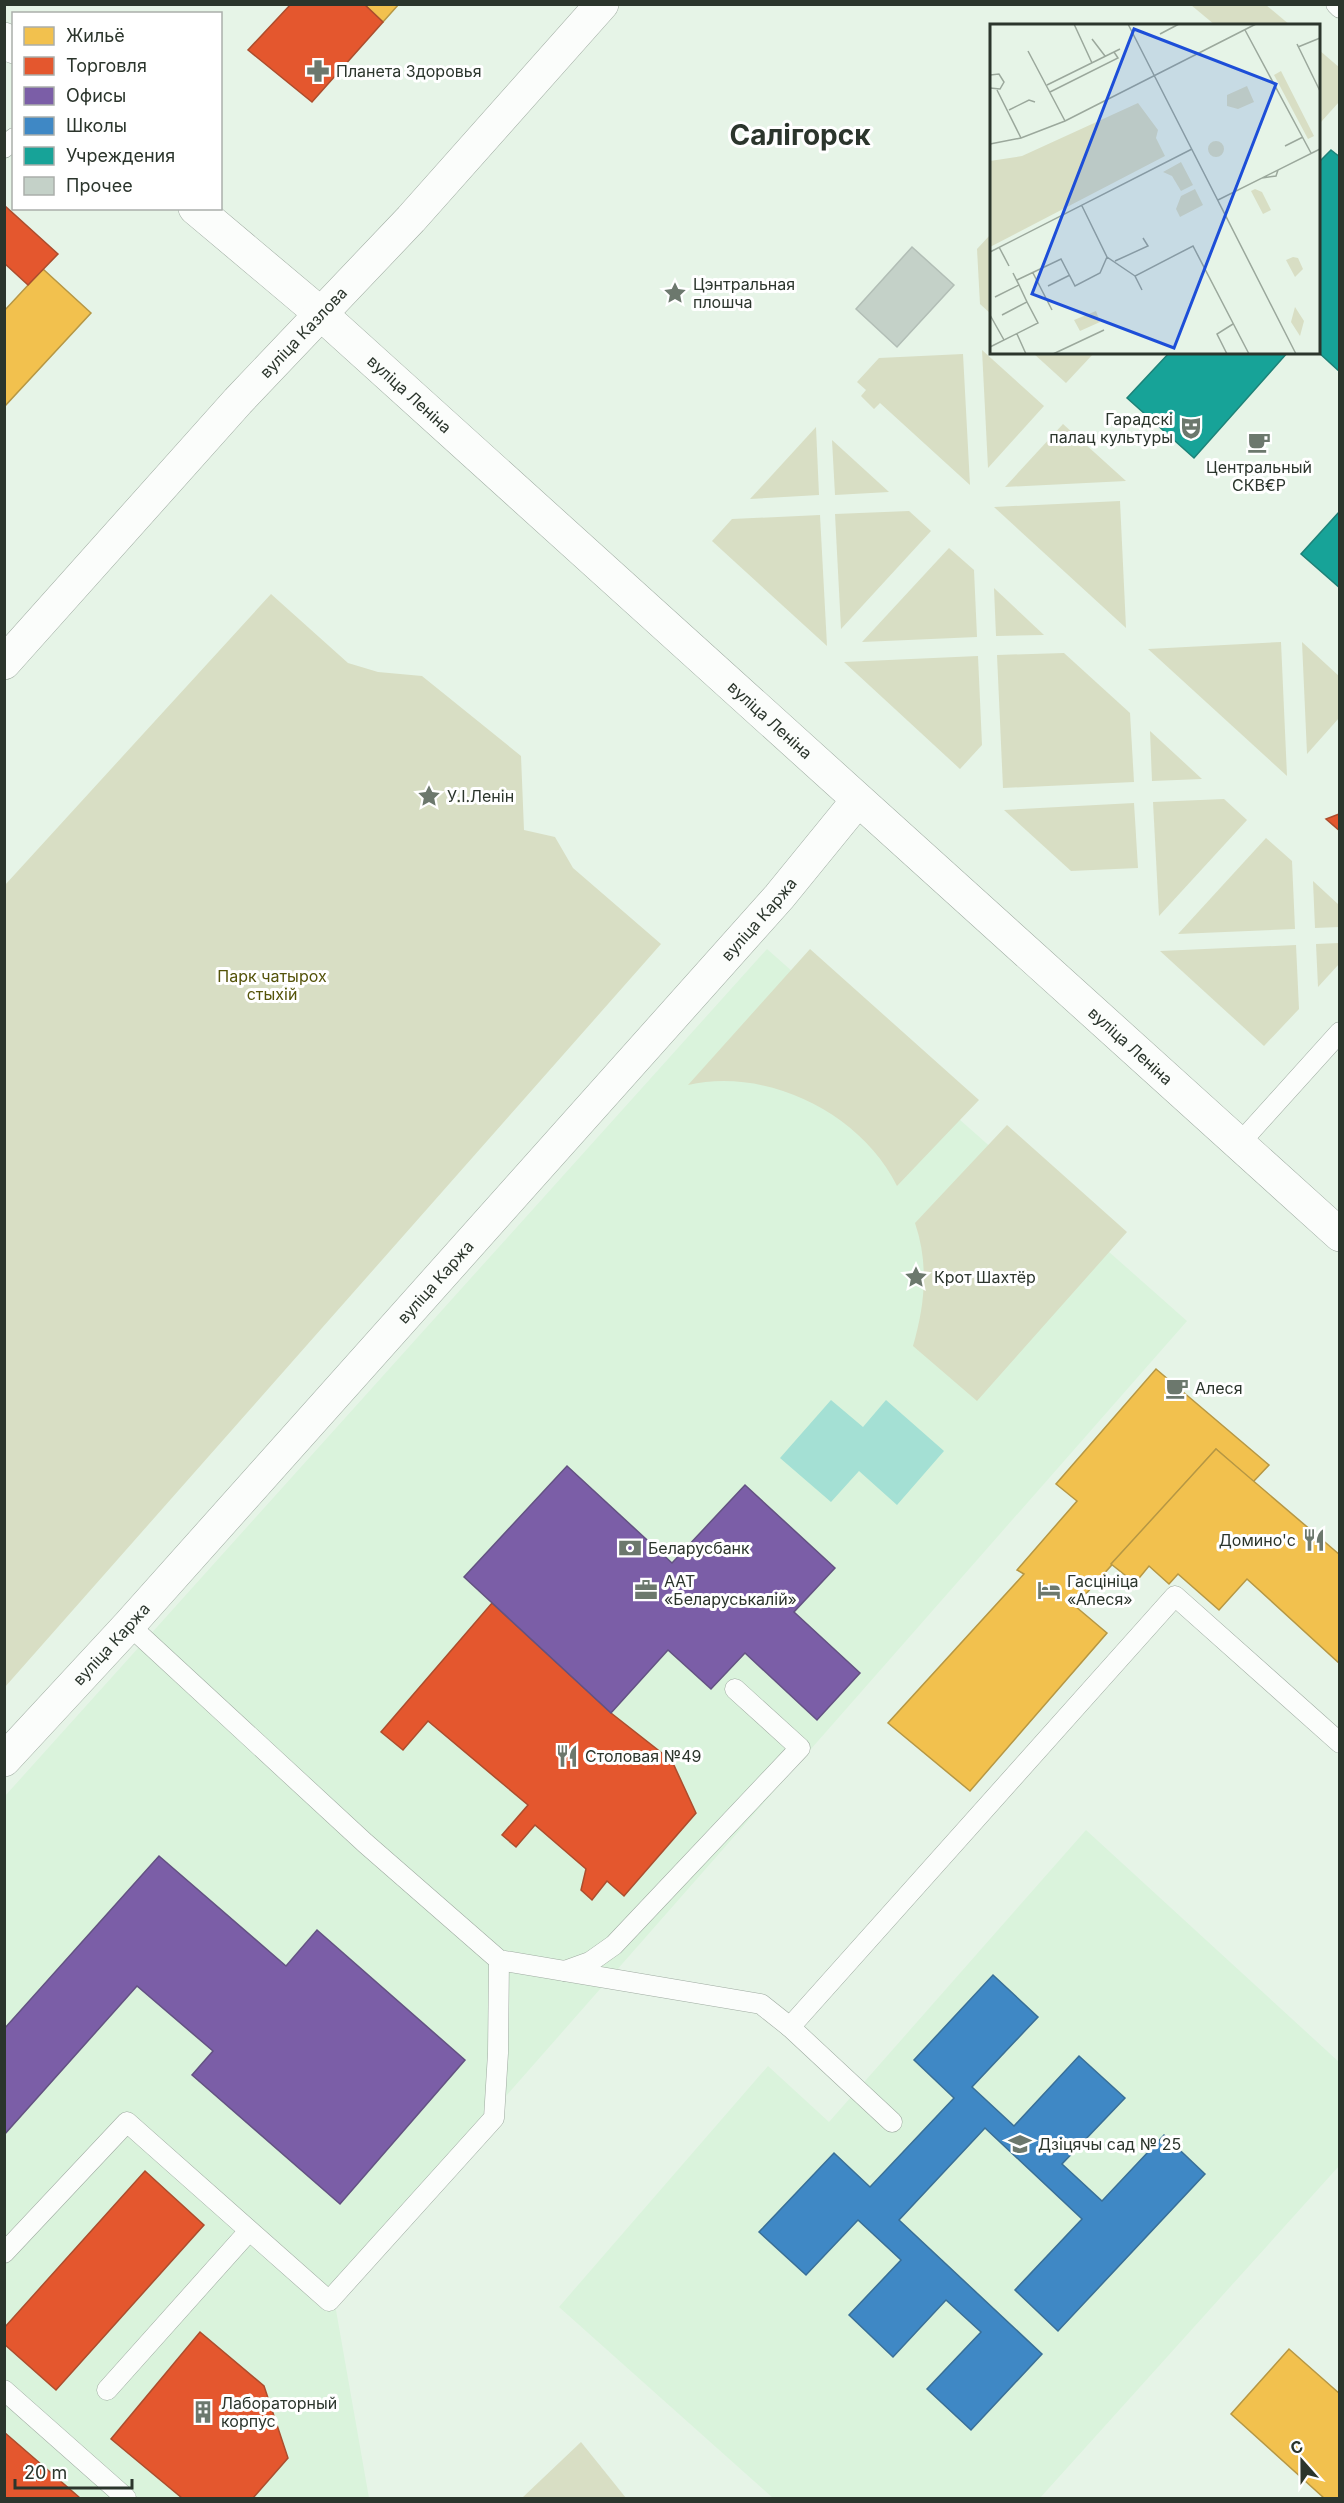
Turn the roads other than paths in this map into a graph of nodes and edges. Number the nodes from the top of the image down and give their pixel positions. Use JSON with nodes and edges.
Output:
{"nodes":[{"id":1,"x":602,"y":4,"type":"edge"},
{"id":2,"x":1336,"y":4,"type":"edge"},
{"id":3,"x":1340,"y":8,"type":"edge"},
{"id":4,"x":197,"y":210,"type":"edge"},
{"id":5,"x":321,"y":314,"type":"junction"},
{"id":6,"x":4,"y":663,"type":"edge"},
{"id":7,"x":858,"y":800,"type":"junction"},
{"id":8,"x":1340,"y":1032,"type":"edge"},
{"id":9,"x":1239,"y":1144,"type":"junction"},
{"id":10,"x":1340,"y":1235,"type":"edge"},
{"id":11,"x":129,"y":1625,"type":"junction"},
{"id":12,"x":735,"y":1689,"type":"dead end"},
{"id":13,"x":1340,"y":1743,"type":"edge"},
{"id":14,"x":4,"y":1760,"type":"edge"},
{"id":15,"x":499,"y":1960,"type":"junction"},
{"id":16,"x":562,"y":1971,"type":"junction"},
{"id":17,"x":790,"y":2027,"type":"junction"},
{"id":18,"x":892,"y":2122,"type":"dead end"},
{"id":19,"x":249,"y":2230,"type":"junction"},
{"id":20,"x":4,"y":2253,"type":"edge"},
{"id":21,"x":4,"y":2390,"type":"edge"},
{"id":22,"x":107,"y":2390,"type":"dead end"},
{"id":23,"x":126,"y":2499,"type":"edge"}],
"edges":[{"from":1,"to":5,"type":"main road","name":"вуліца Казлова"},
{"from":2,"to":3,"type":"lane"},
{"from":4,"to":5,"type":"main road","name":"вуліца Леніна"},
{"from":5,"to":6,"type":"main road","name":"вуліца Казлова"},
{"from":5,"to":7,"type":"main road","name":"вуліца Леніна"},
{"from":7,"to":9,"type":"main road","name":"вуліца Леніна"},
{"from":7,"to":11,"type":"main road","name":"вуліца Каржа"},
{"from":8,"to":9,"type":"lane"},
{"from":9,"to":10,"type":"main road","name":"вуліца Леніна"},
{"from":11,"to":14,"type":"main road","name":"вуліца Каржа"},
{"from":11,"to":15,"type":"lane"},
{"from":12,"to":16,"type":"lane"},
{"from":13,"to":17,"type":"lane"},
{"from":15,"to":16,"type":"lane"},
{"from":15,"to":19,"type":"lane"},
{"from":16,"to":17,"type":"lane"},
{"from":17,"to":18,"type":"lane"},
{"from":19,"to":20,"type":"lane"},
{"from":19,"to":22,"type":"lane"},
{"from":21,"to":23,"type":"lane"}]}
